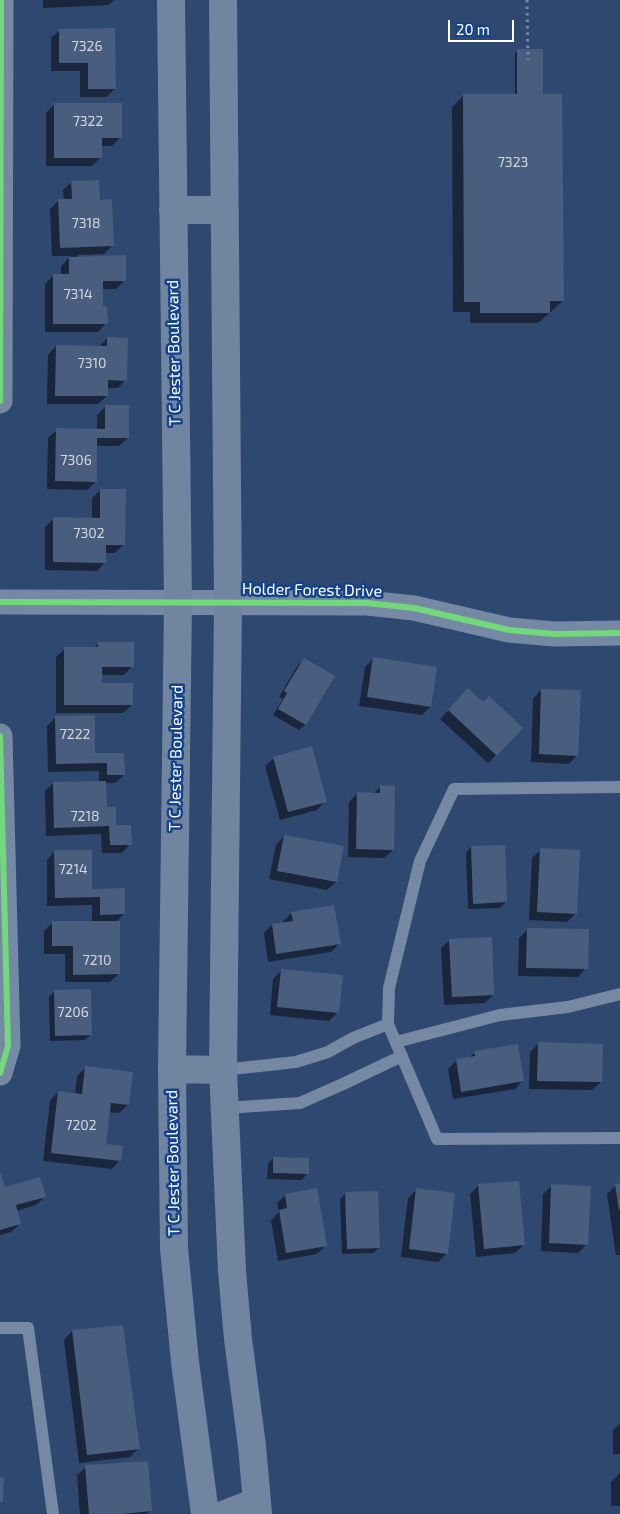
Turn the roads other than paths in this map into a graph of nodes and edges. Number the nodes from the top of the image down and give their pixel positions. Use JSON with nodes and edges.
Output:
{"nodes":[{"id":1,"x":1,"y":0,"type":"edge"},
{"id":2,"x":171,"y":0,"type":"edge"},
{"id":3,"x":223,"y":0,"type":"edge"},
{"id":4,"x":0,"y":35,"type":"edge"},
{"id":5,"x":172,"y":210,"type":"junction"},
{"id":6,"x":225,"y":210,"type":"junction"},
{"id":7,"x":0,"y":320,"type":"edge"},
{"id":8,"x":0,"y":401,"type":"edge"},
{"id":9,"x":0,"y":602,"type":"edge"},
{"id":10,"x":178,"y":602,"type":"junction"},
{"id":11,"x":228,"y":602,"type":"junction"},
{"id":12,"x":620,"y":633,"type":"edge"},
{"id":13,"x":0,"y":736,"type":"edge"},
{"id":14,"x":620,"y":786,"type":"edge"},
{"id":15,"x":620,"y":994,"type":"edge"},
{"id":16,"x":388,"y":1024,"type":"junction"},
{"id":17,"x":396,"y":1042,"type":"junction"},
{"id":18,"x":402,"y":1056,"type":"junction"},
{"id":19,"x":172,"y":1068,"type":"junction"},
{"id":20,"x":223,"y":1070,"type":"junction"},
{"id":21,"x":0,"y":1073,"type":"edge"},
{"id":22,"x":225,"y":1108,"type":"junction"},
{"id":23,"x":620,"y":1138,"type":"edge"},
{"id":24,"x":0,"y":1328,"type":"edge"},
{"id":25,"x":257,"y":1508,"type":"edge"},
{"id":26,"x":53,"y":1514,"type":"edge"},
{"id":27,"x":205,"y":1514,"type":"edge"},
{"id":28,"x":225,"y":1514,"type":"edge"}],
"edges":[{"from":1,"to":4,"type":"street"},
{"from":2,"to":5,"type":"main road","name":"T C Jester Boulevard"},
{"from":3,"to":6,"type":"main road"},
{"from":4,"to":7,"type":"street"},
{"from":5,"to":6,"type":"main road"},
{"from":5,"to":10,"type":"main road","name":"T C Jester Boulevard"},
{"from":6,"to":11,"type":"main road"},
{"from":7,"to":8,"type":"street"},
{"from":9,"to":10,"type":"street","name":"Holder Forest Drive"},
{"from":10,"to":11,"type":"street","name":"Holder Forest Drive"},
{"from":10,"to":19,"type":"main road","name":"T C Jester Boulevard"},
{"from":11,"to":12,"type":"street","name":"Holder Forest Drive"},
{"from":11,"to":20,"type":"main road"},
{"from":13,"to":21,"type":"street"},
{"from":14,"to":16,"type":"lane"},
{"from":15,"to":17,"type":"lane"},
{"from":16,"to":17,"type":"lane"},
{"from":16,"to":20,"type":"lane"},
{"from":17,"to":18,"type":"lane"},
{"from":18,"to":22,"type":"lane"},
{"from":18,"to":23,"type":"lane"},
{"from":19,"to":20,"type":"main road"},
{"from":19,"to":27,"type":"main road","name":"T C Jester Boulevard"},
{"from":20,"to":22,"type":"main road"},
{"from":22,"to":25,"type":"main road"},
{"from":24,"to":26,"type":"lane"},
{"from":25,"to":28,"type":"main road"}]}
